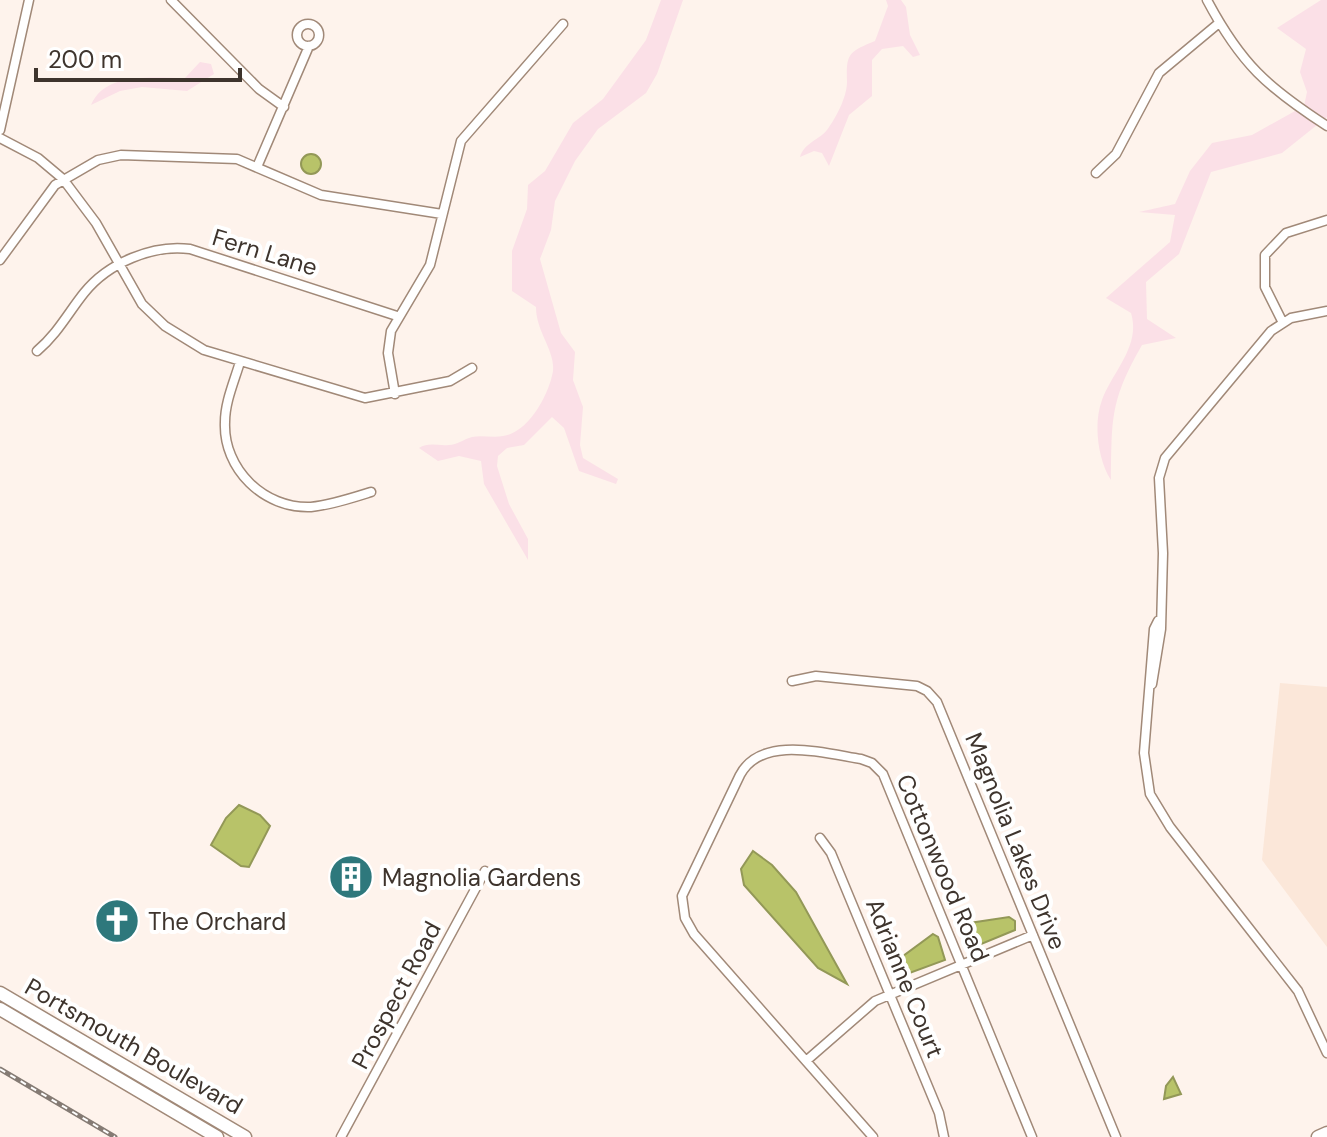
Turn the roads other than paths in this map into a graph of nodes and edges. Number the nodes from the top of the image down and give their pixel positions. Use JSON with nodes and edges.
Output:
{"nodes":[{"id":1,"x":29,"y":0,"type":"edge"},
{"id":2,"x":171,"y":0,"type":"edge"},
{"id":3,"x":1207,"y":0,"type":"edge"},
{"id":4,"x":1219,"y":23,"type":"junction"},
{"id":5,"x":563,"y":24,"type":"dead end"},
{"id":6,"x":309,"y":46,"type":"dead end"},
{"id":7,"x":284,"y":107,"type":"junction"},
{"id":8,"x":1327,"y":126,"type":"edge"},
{"id":9,"x":0,"y":130,"type":"edge"},
{"id":10,"x":0,"y":138,"type":"edge"},
{"id":11,"x":257,"y":167,"type":"junction"},
{"id":12,"x":1096,"y":173,"type":"dead end"},
{"id":13,"x":63,"y":179,"type":"junction"},
{"id":14,"x":442,"y":214,"type":"junction"},
{"id":15,"x":1327,"y":220,"type":"edge"},
{"id":16,"x":0,"y":260,"type":"edge"},
{"id":17,"x":120,"y":265,"type":"junction"},
{"id":18,"x":1327,"y":311,"type":"edge"},
{"id":19,"x":397,"y":316,"type":"junction"},
{"id":20,"x":1283,"y":323,"type":"junction"},
{"id":21,"x":37,"y":351,"type":"dead end"},
{"id":22,"x":240,"y":362,"type":"junction"},
{"id":23,"x":472,"y":368,"type":"dead end"},
{"id":24,"x":395,"y":394,"type":"junction"},
{"id":25,"x":371,"y":492,"type":"dead end"},
{"id":26,"x":792,"y":681,"type":"dead end"},
{"id":27,"x":820,"y":838,"type":"dead end"},
{"id":28,"x":485,"y":871,"type":"dead end"},
{"id":29,"x":1033,"y":935,"type":"junction"},
{"id":30,"x":962,"y":965,"type":"junction"},
{"id":31,"x":0,"y":993,"type":"edge"},
{"id":32,"x":890,"y":994,"type":"junction"},
{"id":33,"x":0,"y":1009,"type":"edge"},
{"id":34,"x":31,"y":1019,"type":"junction"},
{"id":35,"x":1327,"y":1053,"type":"edge"},
{"id":36,"x":806,"y":1061,"type":"junction"},
{"id":37,"x":162,"y":1096,"type":"junction"},
{"id":38,"x":1327,"y":1133,"type":"edge"},
{"id":39,"x":217,"y":1137,"type":"edge"},
{"id":40,"x":245,"y":1137,"type":"edge"},
{"id":41,"x":341,"y":1137,"type":"edge"},
{"id":42,"x":873,"y":1137,"type":"edge"},
{"id":43,"x":944,"y":1137,"type":"edge"},
{"id":44,"x":1032,"y":1137,"type":"edge"},
{"id":45,"x":1116,"y":1137,"type":"edge"},
{"id":46,"x":1318,"y":1137,"type":"edge"}],
"edges":[{"from":1,"to":9,"type":"street"},
{"from":2,"to":7,"type":"street"},
{"from":3,"to":4,"type":"street"},
{"from":4,"to":8,"type":"street"},
{"from":4,"to":12,"type":"street"},
{"from":5,"to":14,"type":"street"},
{"from":6,"to":7,"type":"street"},
{"from":7,"to":11,"type":"street"},
{"from":10,"to":13,"type":"street"},
{"from":11,"to":13,"type":"street"},
{"from":11,"to":14,"type":"street"},
{"from":13,"to":16,"type":"street"},
{"from":13,"to":17,"type":"street"},
{"from":14,"to":19,"type":"street"},
{"from":15,"to":20,"type":"street"},
{"from":17,"to":19,"type":"street","name":"Fern Lane"},
{"from":17,"to":21,"type":"street","name":"Fern Lane"},
{"from":17,"to":22,"type":"street"},
{"from":18,"to":20,"type":"street"},
{"from":19,"to":24,"type":"street"},
{"from":20,"to":35,"type":"street"},
{"from":22,"to":24,"type":"street"},
{"from":22,"to":25,"type":"street"},
{"from":23,"to":24,"type":"street"},
{"from":26,"to":29,"type":"street","name":"Magnolia Lakes Drive"},
{"from":27,"to":32,"type":"street","name":"Adrianne Court"},
{"from":28,"to":41,"type":"street","name":"Prospect Road"},
{"from":29,"to":30,"type":"street"},
{"from":29,"to":45,"type":"street","name":"Magnolia Lakes Drive"},
{"from":30,"to":32,"type":"street"},
{"from":30,"to":36,"type":"street","name":"Cottonwood Road"},
{"from":30,"to":44,"type":"street","name":"Cottonwood Road"},
{"from":31,"to":34,"type":"main road","name":"Portsmouth Boulevard"},
{"from":32,"to":36,"type":"street"},
{"from":32,"to":43,"type":"street","name":"Adrianne Court"},
{"from":33,"to":34,"type":"main road","name":"Portsmouth Boulevard"},
{"from":34,"to":37,"type":"main road","name":"Portsmouth Boulevard"},
{"from":36,"to":42,"type":"street","name":"Cottonwood Road"},
{"from":37,"to":39,"type":"main road","name":"Portsmouth Boulevard"},
{"from":37,"to":40,"type":"main road","name":"Portsmouth Boulevard"},
{"from":38,"to":46,"type":"main road"}]}
